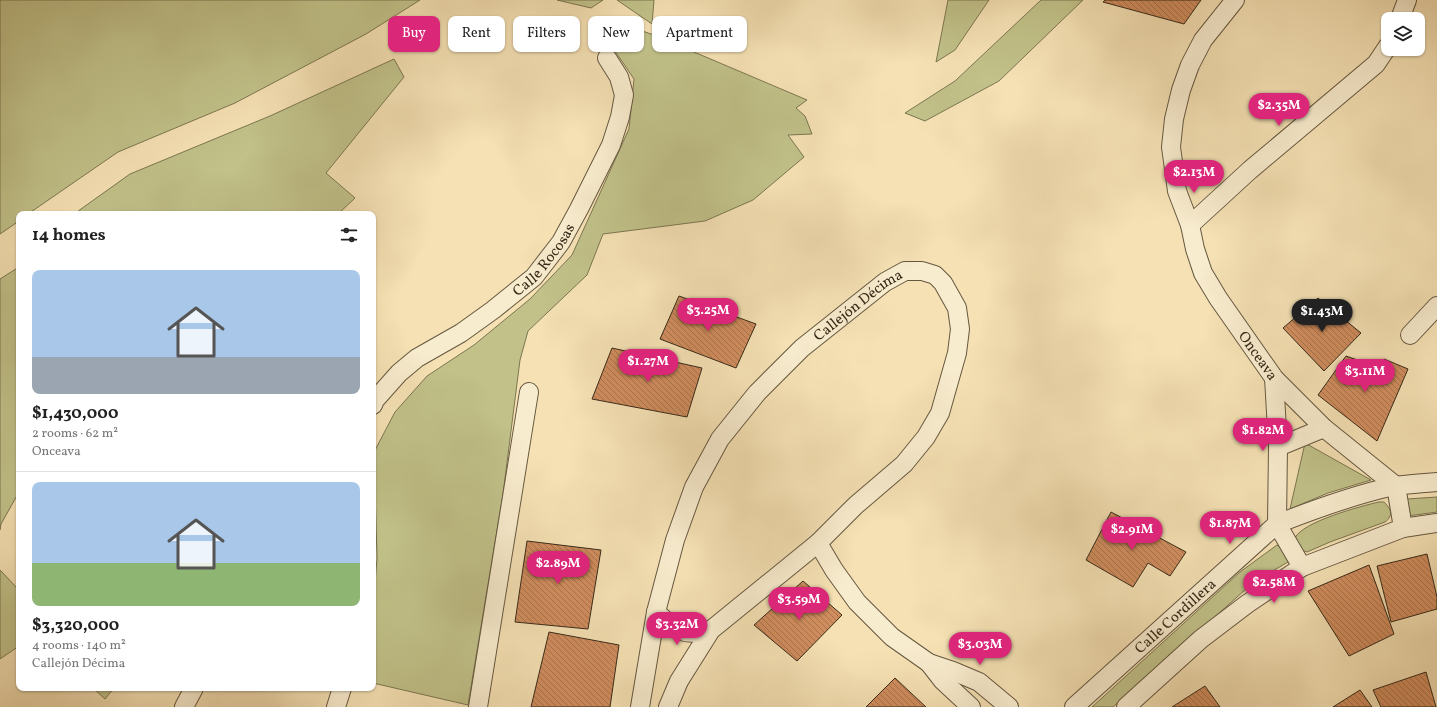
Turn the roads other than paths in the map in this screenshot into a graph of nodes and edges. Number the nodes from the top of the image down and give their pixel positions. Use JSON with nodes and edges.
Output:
{"nodes":[{"id":1,"x":1235,"y":0,"type":"edge"},
{"id":2,"x":1407,"y":0,"type":"edge"},
{"id":3,"x":1403,"y":12,"type":"edge"},
{"id":4,"x":1381,"y":56,"type":"edge"},
{"id":5,"x":607,"y":58,"type":"dead end"},
{"id":6,"x":1190,"y":226,"type":"junction"},
{"id":7,"x":1437,"y":306,"type":"edge"},
{"id":8,"x":1410,"y":335,"type":"dead end"},
{"id":9,"x":1274,"y":378,"type":"junction"},
{"id":10,"x":529,"y":392,"type":"dead end"},
{"id":11,"x":376,"y":399,"type":"edge"},
{"id":12,"x":1324,"y":428,"type":"junction"},
{"id":13,"x":1278,"y":448,"type":"junction"},
{"id":14,"x":1437,"y":482,"type":"edge"},
{"id":15,"x":1396,"y":486,"type":"junction"},
{"id":16,"x":1437,"y":523,"type":"edge"},
{"id":17,"x":1277,"y":524,"type":"junction"},
{"id":18,"x":1403,"y":528,"type":"junction"},
{"id":19,"x":818,"y":543,"type":"junction"},
{"id":20,"x":1302,"y":568,"type":"junction"},
{"id":21,"x":656,"y":612,"type":"junction"},
{"id":22,"x":711,"y":630,"type":"junction"},
{"id":23,"x":929,"y":663,"type":"junction"},
{"id":24,"x":192,"y":691,"type":"edge"},
{"id":25,"x":341,"y":691,"type":"edge"},
{"id":26,"x":184,"y":707,"type":"edge"},
{"id":27,"x":336,"y":707,"type":"edge"},
{"id":28,"x":478,"y":707,"type":"edge"},
{"id":29,"x":640,"y":707,"type":"edge"},
{"id":30,"x":668,"y":707,"type":"edge"},
{"id":31,"x":971,"y":707,"type":"edge"},
{"id":32,"x":1009,"y":707,"type":"edge"},
{"id":33,"x":1074,"y":707,"type":"edge"},
{"id":34,"x":1126,"y":707,"type":"edge"}],
"edges":[{"from":1,"to":6,"type":"street","name":"Onceava"},
{"from":2,"to":3,"type":"street"},
{"from":4,"to":6,"type":"street"},
{"from":5,"to":11,"type":"street","name":"Calle Rocosas"},
{"from":6,"to":9,"type":"street","name":"Onceava"},
{"from":7,"to":8,"type":"street"},
{"from":9,"to":12,"type":"street"},
{"from":9,"to":13,"type":"street","name":"Onceava"},
{"from":10,"to":28,"type":"street"},
{"from":12,"to":13,"type":"street"},
{"from":12,"to":15,"type":"street"},
{"from":13,"to":17,"type":"street","name":"Onceava"},
{"from":14,"to":15,"type":"street","name":"Calle Cordillera"},
{"from":15,"to":17,"type":"street","name":"Calle Cordillera"},
{"from":15,"to":18,"type":"street"},
{"from":16,"to":18,"type":"street"},
{"from":17,"to":20,"type":"street"},
{"from":17,"to":33,"type":"street","name":"Calle Cordillera"},
{"from":18,"to":20,"type":"street"},
{"from":19,"to":21,"type":"street","name":"Callejón Décima"},
{"from":19,"to":22,"type":"street","name":"Callejón Décima"},
{"from":19,"to":23,"type":"street"},
{"from":20,"to":34,"type":"street"},
{"from":21,"to":22,"type":"street"},
{"from":21,"to":29,"type":"street","name":"Callejón Décima"},
{"from":22,"to":30,"type":"street","name":"Callejón Décima"},
{"from":23,"to":31,"type":"street"},
{"from":23,"to":32,"type":"street"},
{"from":24,"to":26,"type":"street"},
{"from":25,"to":27,"type":"street"}]}
